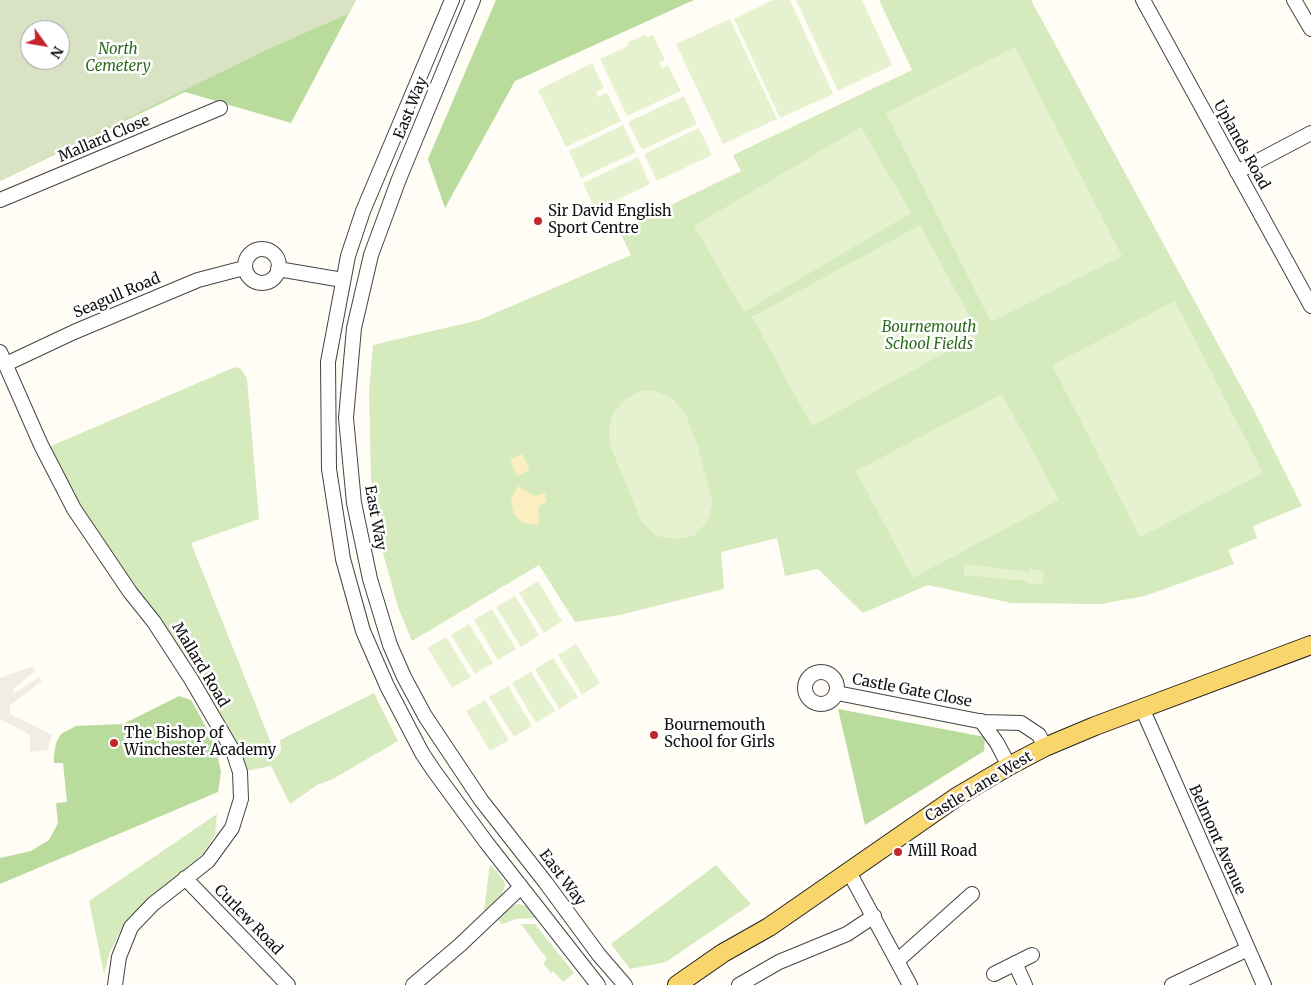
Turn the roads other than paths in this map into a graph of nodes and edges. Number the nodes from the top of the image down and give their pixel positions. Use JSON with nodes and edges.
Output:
{"nodes":[{"id":1,"x":452,"y":0,"type":"edge"},
{"id":2,"x":474,"y":0,"type":"edge"},
{"id":3,"x":1143,"y":0,"type":"edge"},
{"id":4,"x":1294,"y":0,"type":"edge"},
{"id":5,"x":1311,"y":29,"type":"edge"},
{"id":6,"x":220,"y":108,"type":"dead end"},
{"id":7,"x":1311,"y":133,"type":"edge"},
{"id":8,"x":1236,"y":172,"type":"junction"},
{"id":9,"x":0,"y":200,"type":"edge"},
{"id":10,"x":244,"y":268,"type":"junction"},
{"id":11,"x":278,"y":269,"type":"junction"},
{"id":12,"x":342,"y":280,"type":"junction"},
{"id":13,"x":1311,"y":306,"type":"edge"},
{"id":14,"x":3,"y":358,"type":"edge"},
{"id":15,"x":1311,"y":645,"type":"edge"},
{"id":16,"x":837,"y":693,"type":"dead end"},
{"id":17,"x":1142,"y":708,"type":"junction"},
{"id":18,"x":981,"y":721,"type":"junction"},
{"id":19,"x":1045,"y":747,"type":"junction"},
{"id":20,"x":1009,"y":766,"type":"junction"},
{"id":21,"x":849,"y":872,"type":"junction"},
{"id":22,"x":185,"y":878,"type":"junction"},
{"id":23,"x":521,"y":887,"type":"junction"},
{"id":24,"x":972,"y":894,"type":"dead end"},
{"id":25,"x":874,"y":916,"type":"junction"},
{"id":26,"x":1248,"y":949,"type":"junction"},
{"id":27,"x":1032,"y":955,"type":"dead end"},
{"id":28,"x":897,"y":961,"type":"junction"},
{"id":29,"x":1014,"y":964,"type":"junction"},
{"id":30,"x":994,"y":974,"type":"dead end"},
{"id":31,"x":115,"y":985,"type":"edge"},
{"id":32,"x":288,"y":985,"type":"edge"},
{"id":33,"x":412,"y":985,"type":"edge"},
{"id":34,"x":598,"y":985,"type":"edge"},
{"id":35,"x":625,"y":985,"type":"edge"},
{"id":36,"x":677,"y":985,"type":"edge"},
{"id":37,"x":739,"y":985,"type":"edge"},
{"id":38,"x":910,"y":985,"type":"edge"},
{"id":39,"x":1025,"y":985,"type":"edge"},
{"id":40,"x":1172,"y":985,"type":"edge"},
{"id":41,"x":1264,"y":985,"type":"edge"}],
"edges":[{"from":1,"to":12,"type":"street","name":"East Way"},
{"from":2,"to":35,"type":"street","name":"East Way"},
{"from":3,"to":8,"type":"street","name":"Uplands Road"},
{"from":4,"to":5,"type":"street"},
{"from":6,"to":9,"type":"street","name":"Mallard Close"},
{"from":7,"to":8,"type":"street"},
{"from":8,"to":13,"type":"street","name":"Uplands Road"},
{"from":10,"to":11,"type":"street"},
{"from":10,"to":11,"type":"street"},
{"from":10,"to":14,"type":"street","name":"Seagull Road"},
{"from":11,"to":12,"type":"street"},
{"from":12,"to":23,"type":"street","name":"East Way"},
{"from":14,"to":22,"type":"street","name":"Mallard Road"},
{"from":15,"to":17,"type":"main road","name":"Castle Lane West"},
{"from":16,"to":18,"type":"street","name":"Castle Gate Close"},
{"from":17,"to":19,"type":"main road","name":"Castle Lane West"},
{"from":17,"to":26,"type":"street","name":"Belmont Avenue"},
{"from":18,"to":19,"type":"street","name":"Castle Gate Close"},
{"from":18,"to":20,"type":"street","name":"Castle Gate Close"},
{"from":19,"to":20,"type":"main road","name":"Castle Lane West"},
{"from":20,"to":21,"type":"main road","name":"Castle Lane West"},
{"from":21,"to":25,"type":"street"},
{"from":21,"to":36,"type":"main road","name":"Castle Lane West"},
{"from":22,"to":31,"type":"street","name":"Mallard Road"},
{"from":22,"to":32,"type":"street","name":"Curlew Road"},
{"from":23,"to":33,"type":"street"},
{"from":23,"to":34,"type":"street","name":"East Way"},
{"from":24,"to":28,"type":"street"},
{"from":25,"to":28,"type":"street"},
{"from":25,"to":37,"type":"street"},
{"from":26,"to":40,"type":"street"},
{"from":26,"to":41,"type":"street","name":"Belmont Avenue"},
{"from":27,"to":29,"type":"street"},
{"from":28,"to":38,"type":"street"},
{"from":29,"to":30,"type":"street"},
{"from":29,"to":39,"type":"street"}]}
